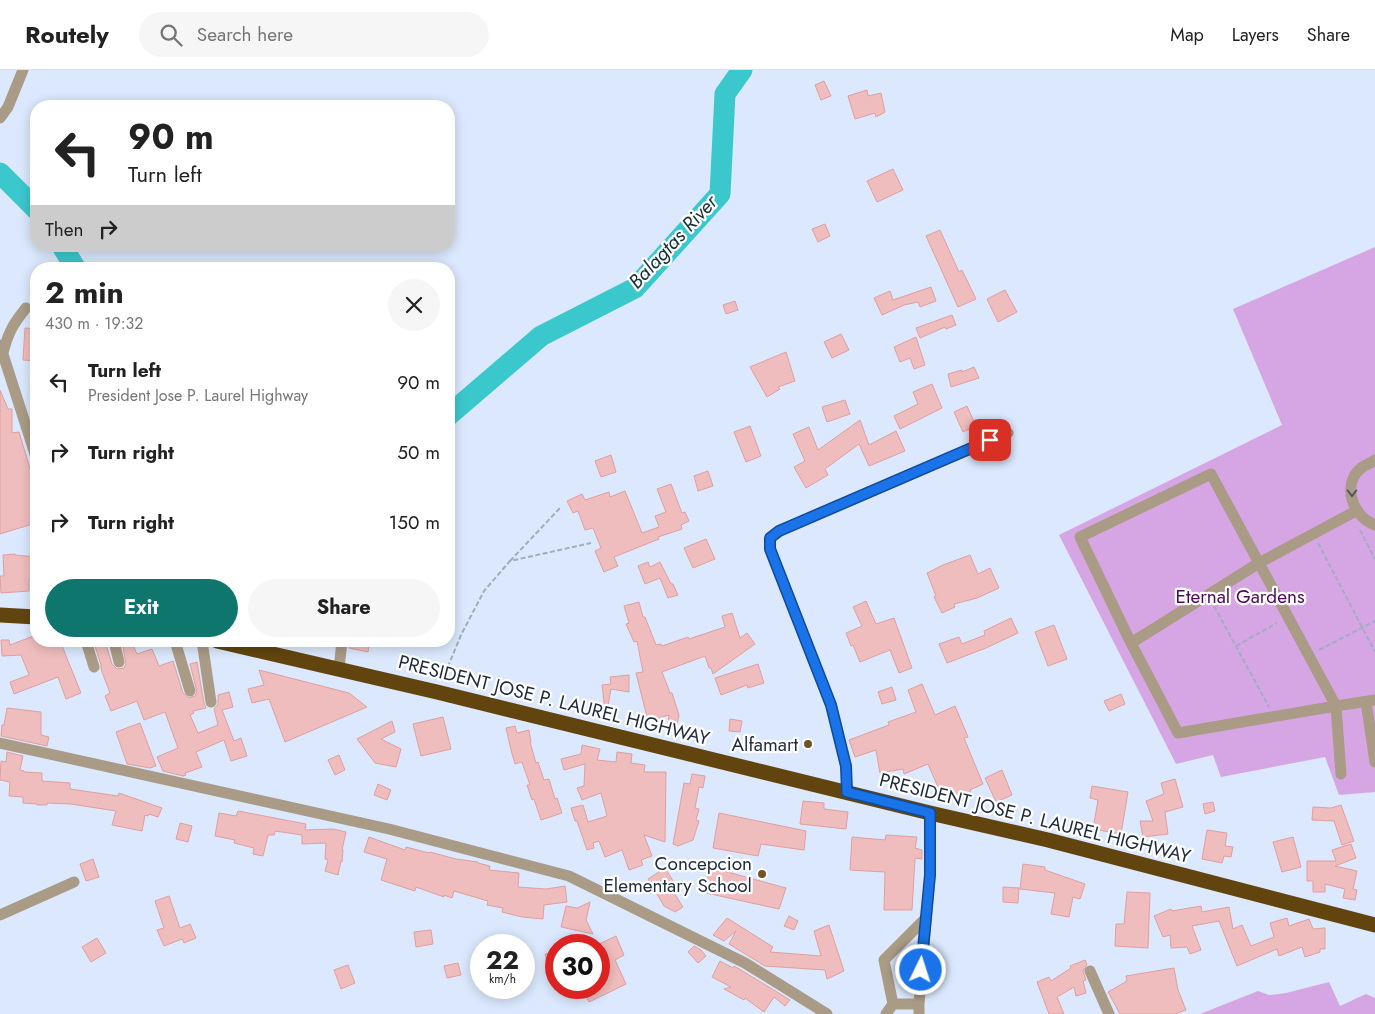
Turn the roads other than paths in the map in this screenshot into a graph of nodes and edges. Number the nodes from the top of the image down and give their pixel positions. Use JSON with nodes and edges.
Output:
{"nodes":[{"id":1,"x":23,"y":70,"type":"edge"},
{"id":2,"x":0,"y":118,"type":"edge"},
{"id":3,"x":26,"y":308,"type":"dead end"},
{"id":4,"x":1,"y":349,"type":"edge"},
{"id":5,"x":1008,"y":433,"type":"dead end"},
{"id":6,"x":30,"y":438,"type":"edge"},
{"id":7,"x":1375,"y":460,"type":"edge"},
{"id":8,"x":1353,"y":512,"type":"junction"},
{"id":9,"x":1375,"y":525,"type":"edge"},
{"id":10,"x":1259,"y":563,"type":"junction"},
{"id":11,"x":0,"y":615,"type":"edge"},
{"id":12,"x":30,"y":617,"type":"edge"},
{"id":13,"x":1131,"y":643,"type":"junction"},
{"id":14,"x":88,"y":647,"type":"edge"},
{"id":15,"x":115,"y":647,"type":"edge"},
{"id":16,"x":177,"y":647,"type":"edge"},
{"id":17,"x":203,"y":647,"type":"edge"},
{"id":18,"x":243,"y":647,"type":"edge"},
{"id":19,"x":341,"y":647,"type":"edge"},
{"id":20,"x":119,"y":662,"type":"dead end"},
{"id":21,"x":94,"y":667,"type":"dead end"},
{"id":22,"x":339,"y":669,"type":"junction"},
{"id":23,"x":190,"y":692,"type":"dead end"},
{"id":24,"x":1371,"y":701,"type":"edge"},
{"id":25,"x":211,"y":702,"type":"dead end"},
{"id":26,"x":1336,"y":706,"type":"junction"},
{"id":27,"x":0,"y":743,"type":"edge"},
{"id":28,"x":1375,"y":762,"type":"edge"},
{"id":29,"x":1340,"y":774,"type":"dead end"},
{"id":30,"x":847,"y":792,"type":"junction"},
{"id":31,"x":930,"y":813,"type":"junction"},
{"id":32,"x":74,"y":882,"type":"dead end"},
{"id":33,"x":0,"y":915,"type":"edge"},
{"id":34,"x":925,"y":919,"type":"junction"},
{"id":35,"x":1375,"y":925,"type":"edge"},
{"id":36,"x":1090,"y":971,"type":"dead end"},
{"id":37,"x":893,"y":1004,"type":"junction"},
{"id":38,"x":919,"y":1009,"type":"edge"},
{"id":39,"x":827,"y":1014,"type":"edge"},
{"id":40,"x":886,"y":1014,"type":"edge"},
{"id":41,"x":1110,"y":1014,"type":"edge"}],
"edges":[{"from":1,"to":2,"type":"street"},
{"from":3,"to":4,"type":"street"},
{"from":4,"to":6,"type":"street"},
{"from":5,"to":30,"type":"street"},
{"from":7,"to":8,"type":"street","one_way":true},
{"from":8,"to":9,"type":"street"},
{"from":8,"to":10,"type":"street"},
{"from":10,"to":13,"type":"street"},
{"from":10,"to":13,"type":"street"},
{"from":10,"to":26,"type":"street"},
{"from":11,"to":12,"type":"highway"},
{"from":13,"to":26,"type":"street"},
{"from":14,"to":21,"type":"street"},
{"from":15,"to":20,"type":"street"},
{"from":16,"to":23,"type":"street"},
{"from":17,"to":25,"type":"street"},
{"from":18,"to":22,"type":"highway","name":"PRESIDENT JOSE P. LAUREL HIGHWAY"},
{"from":19,"to":22,"type":"street"},
{"from":22,"to":30,"type":"highway","name":"PRESIDENT JOSE P. LAUREL HIGHWAY"},
{"from":24,"to":26,"type":"street"},
{"from":24,"to":28,"type":"street"},
{"from":26,"to":29,"type":"street"},
{"from":27,"to":39,"type":"street"},
{"from":30,"to":31,"type":"highway","name":"PRESIDENT JOSE P. LAUREL HIGHWAY"},
{"from":31,"to":34,"type":"street"},
{"from":31,"to":35,"type":"highway","name":"PRESIDENT JOSE P. LAUREL HIGHWAY"},
{"from":32,"to":33,"type":"street"},
{"from":34,"to":37,"type":"street"},
{"from":34,"to":38,"type":"street"},
{"from":36,"to":41,"type":"street"},
{"from":37,"to":38,"type":"street"},
{"from":37,"to":40,"type":"street"}]}
